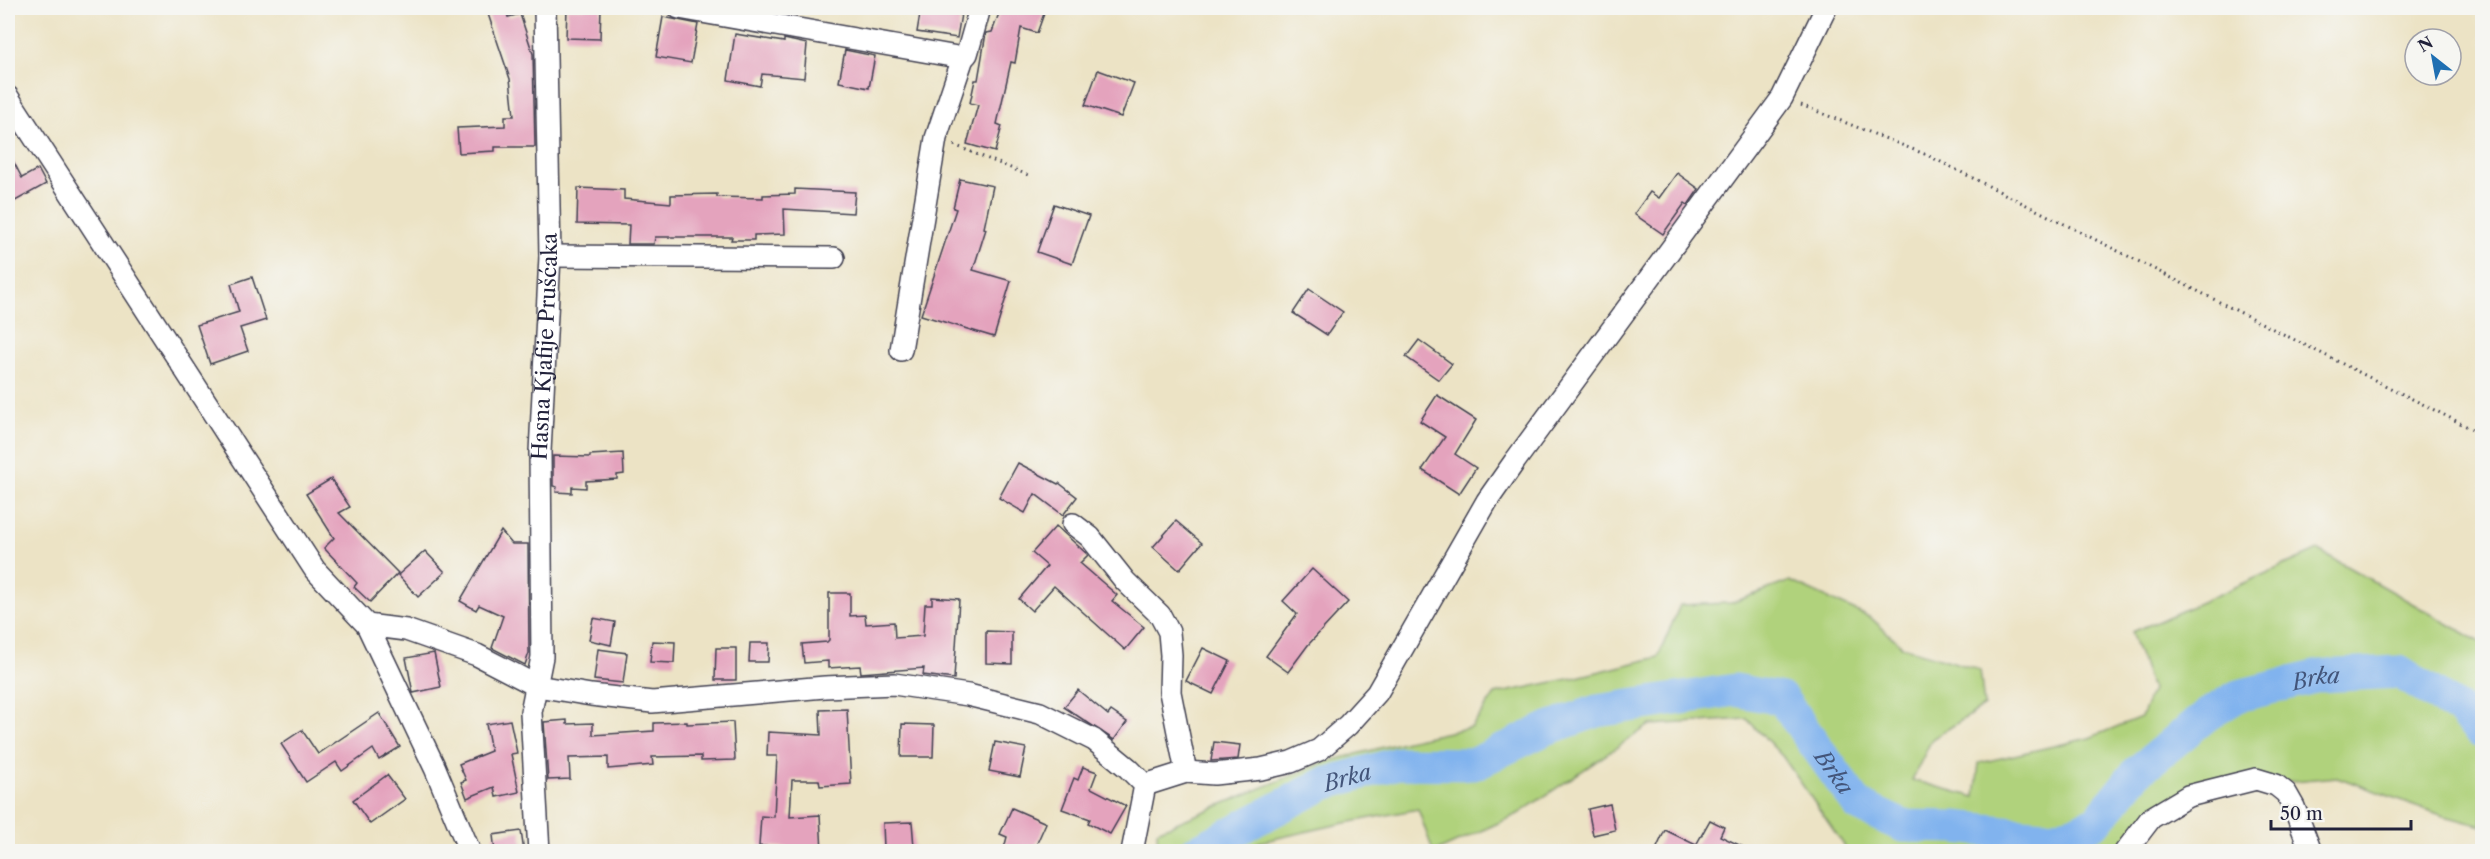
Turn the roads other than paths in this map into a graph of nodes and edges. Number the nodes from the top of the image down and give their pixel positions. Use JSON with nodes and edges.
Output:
{"nodes":[{"id":1,"x":545,"y":8,"type":"edge"},
{"id":2,"x":679,"y":8,"type":"edge"},
{"id":3,"x":980,"y":8,"type":"edge"},
{"id":4,"x":1826,"y":8,"type":"edge"},
{"id":5,"x":963,"y":58,"type":"junction"},
{"id":6,"x":8,"y":97,"type":"edge"},
{"id":7,"x":550,"y":256,"type":"junction"},
{"id":8,"x":834,"y":258,"type":"dead end"},
{"id":9,"x":901,"y":350,"type":"dead end"},
{"id":10,"x":1073,"y":524,"type":"dead end"},
{"id":11,"x":367,"y":625,"type":"junction"},
{"id":12,"x":537,"y":686,"type":"junction"},
{"id":13,"x":1186,"y":772,"type":"junction"},
{"id":14,"x":1145,"y":785,"type":"junction"},
{"id":15,"x":470,"y":852,"type":"edge"},
{"id":16,"x":539,"y":852,"type":"edge"},
{"id":17,"x":1132,"y":852,"type":"edge"},
{"id":18,"x":2125,"y":852,"type":"edge"},
{"id":19,"x":2311,"y":852,"type":"edge"}],
"edges":[{"from":1,"to":7,"type":"street","name":"Hasna Kjafije Prušćaka"},
{"from":2,"to":5,"type":"street"},
{"from":3,"to":5,"type":"street"},
{"from":4,"to":13,"type":"street"},
{"from":5,"to":9,"type":"street"},
{"from":6,"to":11,"type":"street"},
{"from":7,"to":8,"type":"street"},
{"from":7,"to":12,"type":"street","name":"Hasna Kjafije Prušćaka"},
{"from":10,"to":13,"type":"street"},
{"from":11,"to":12,"type":"street"},
{"from":11,"to":15,"type":"street"},
{"from":12,"to":14,"type":"street"},
{"from":12,"to":16,"type":"street","name":"Hasna Kjafije Prušćaka"},
{"from":13,"to":14,"type":"street"},
{"from":14,"to":17,"type":"street"},
{"from":18,"to":19,"type":"street"}]}
